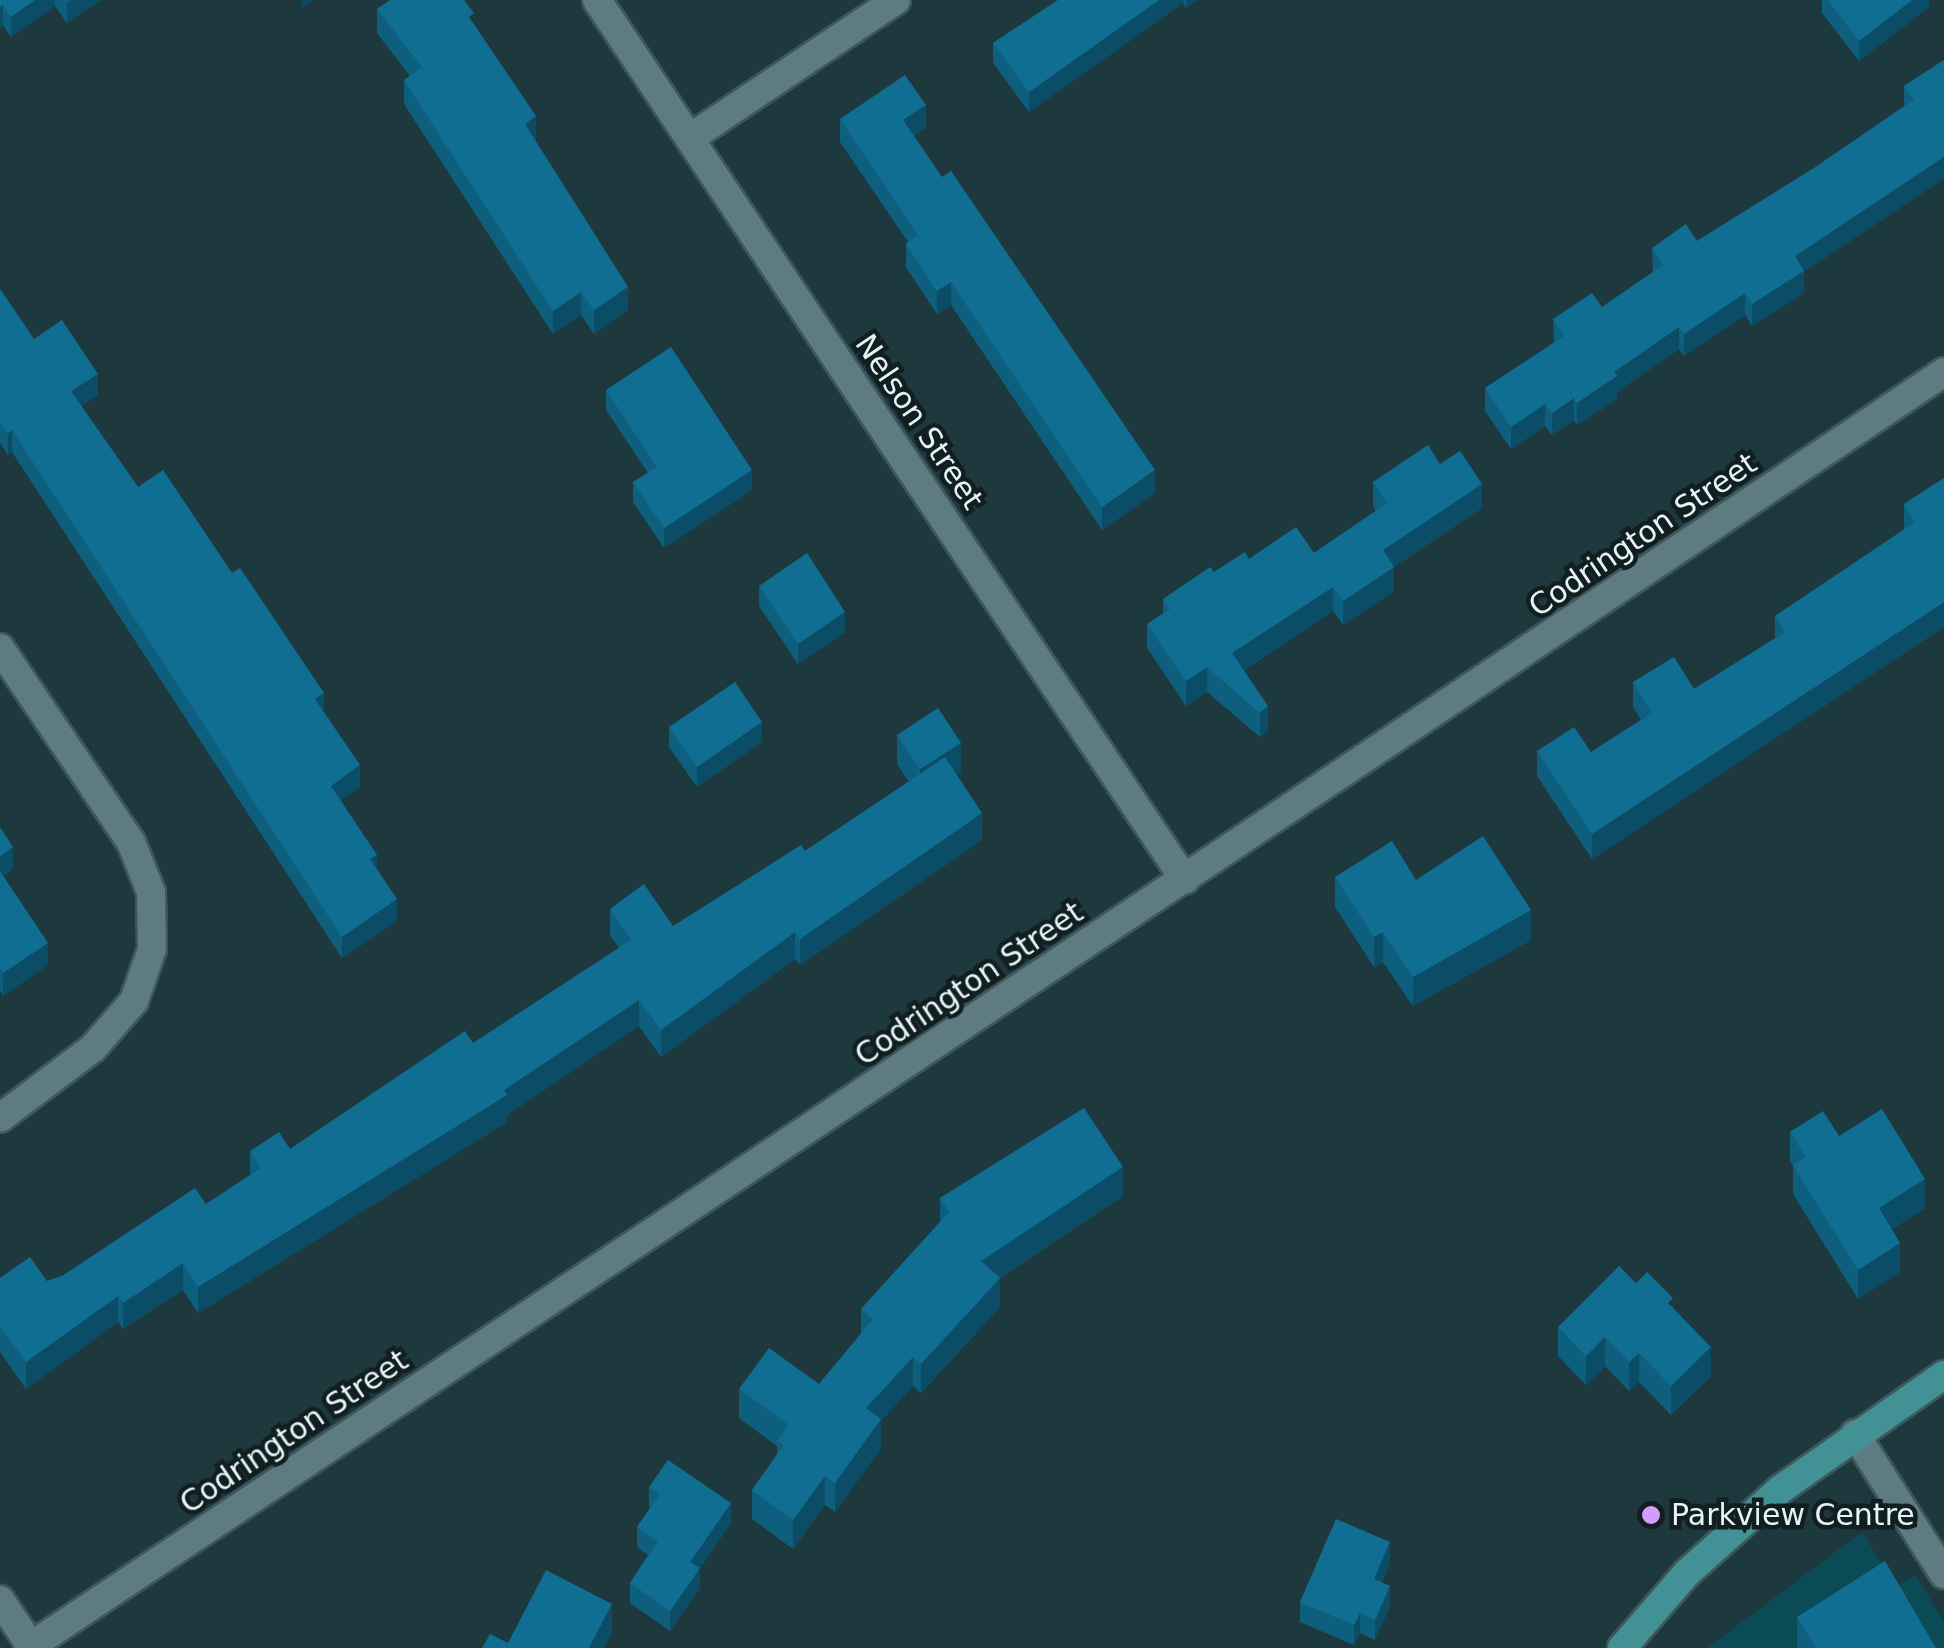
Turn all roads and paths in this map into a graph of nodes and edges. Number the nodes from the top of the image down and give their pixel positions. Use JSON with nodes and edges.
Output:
{"nodes":[{"id":1,"x":597,"y":0,"type":"edge"},
{"id":2,"x":896,"y":0,"type":"edge"},
{"id":3,"x":690,"y":138,"type":"junction"},
{"id":4,"x":1944,"y":372,"type":"edge"},
{"id":5,"x":0,"y":648,"type":"edge"},
{"id":6,"x":1186,"y":880,"type":"junction"},
{"id":7,"x":0,"y":1118,"type":"edge"},
{"id":8,"x":1944,"y":1374,"type":"edge"},
{"id":9,"x":1855,"y":1434,"type":"junction"},
{"id":10,"x":1944,"y":1574,"type":"edge"},
{"id":11,"x":0,"y":1600,"type":"edge"},
{"id":12,"x":30,"y":1647,"type":"edge"},
{"id":13,"x":1622,"y":1648,"type":"edge"}],
"edges":[{"from":1,"to":3,"type":"street","name":"Nelson Street"},
{"from":2,"to":3,"type":"street"},
{"from":3,"to":6,"type":"street","name":"Nelson Street"},
{"from":4,"to":6,"type":"street","name":"Codrington Street"},
{"from":5,"to":7,"type":"street"},
{"from":6,"to":12,"type":"street","name":"Codrington Street"},
{"from":8,"to":9,"type":"main road"},
{"from":9,"to":10,"type":"street"},
{"from":9,"to":13,"type":"main road"},
{"from":11,"to":12,"type":"street"}]}
